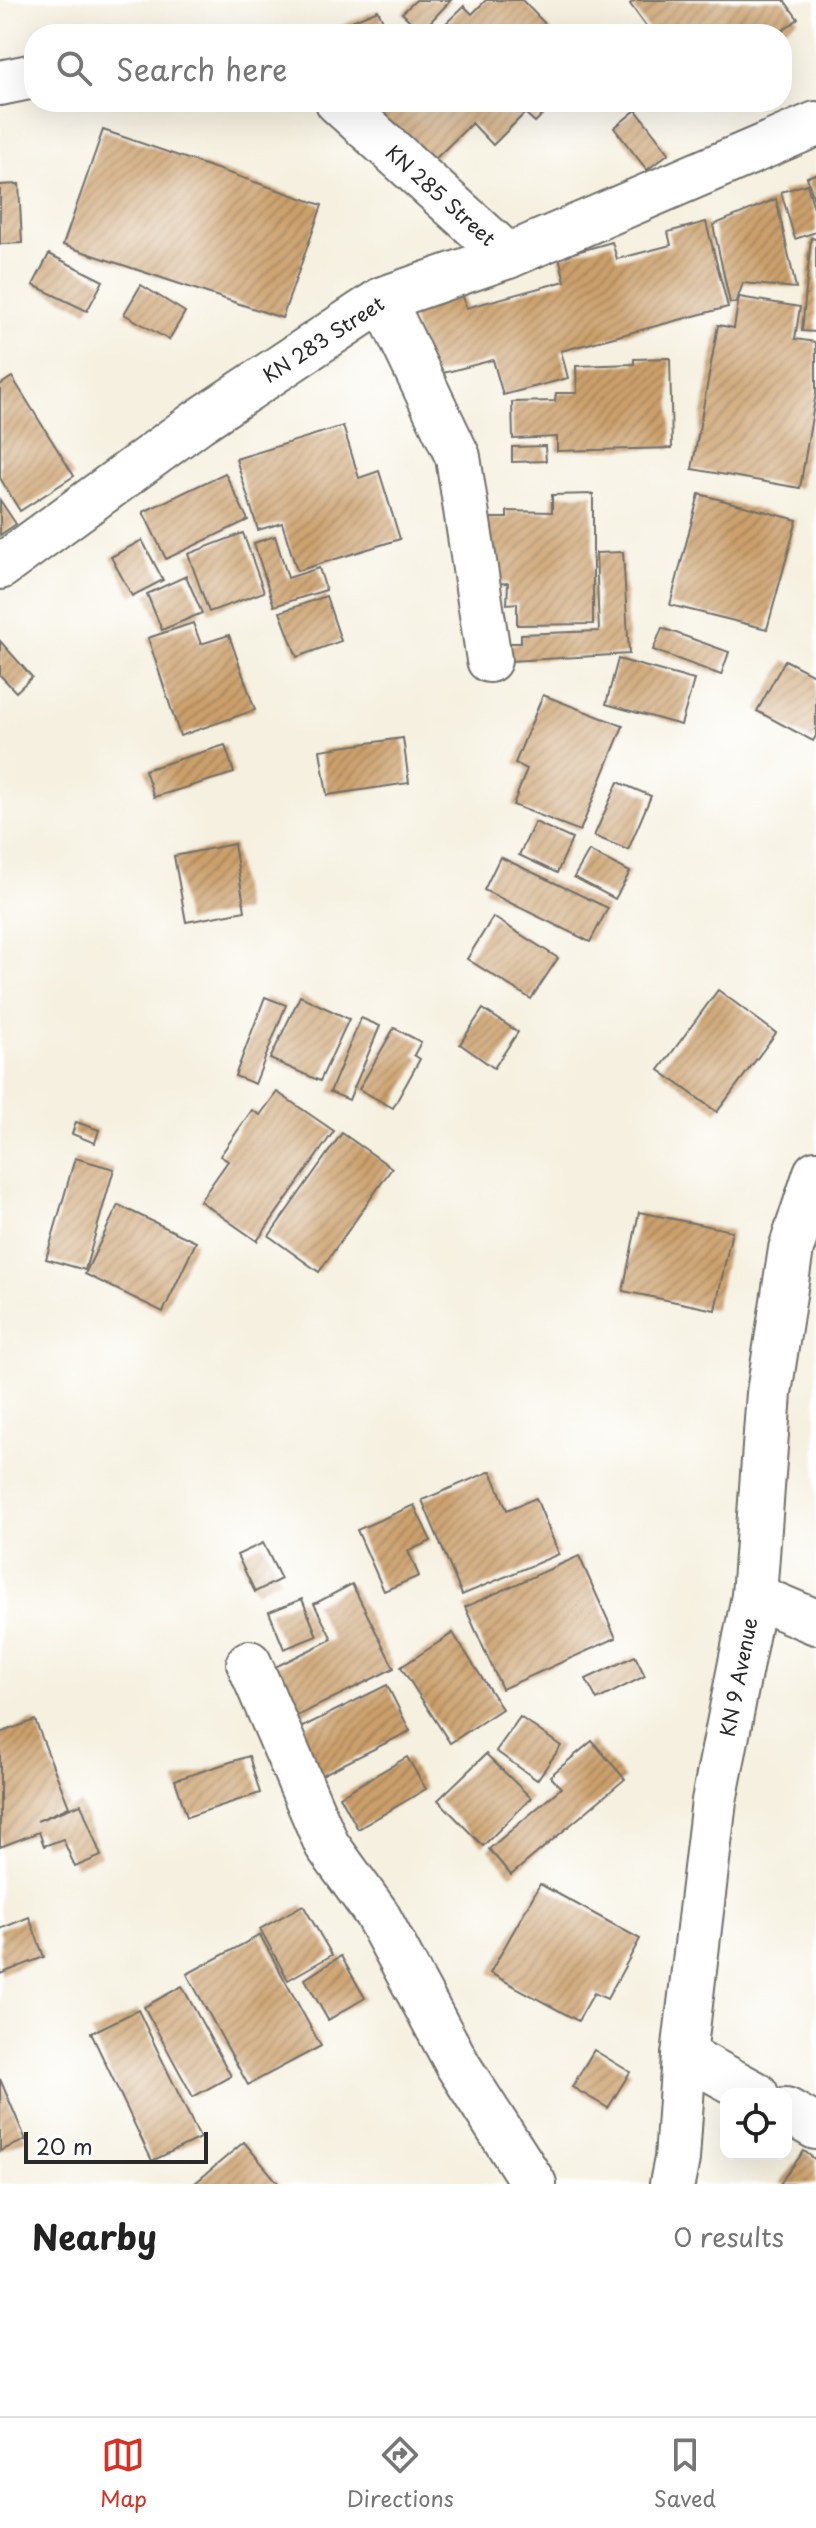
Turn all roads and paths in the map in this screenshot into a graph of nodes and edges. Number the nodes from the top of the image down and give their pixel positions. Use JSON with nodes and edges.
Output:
{"nodes":[{"id":1,"x":24,"y":78,"type":"edge"},
{"id":2,"x":0,"y":83,"type":"edge"},
{"id":3,"x":349,"y":112,"type":"edge"},
{"id":4,"x":816,"y":124,"type":"edge"},
{"id":5,"x":508,"y":256,"type":"junction"},
{"id":6,"x":383,"y":299,"type":"junction"},
{"id":7,"x":0,"y":567,"type":"edge"},
{"id":8,"x":489,"y":660,"type":"dead end"},
{"id":9,"x":816,"y":1173,"type":"edge"},
{"id":10,"x":754,"y":1596,"type":"junction"},
{"id":11,"x":816,"y":1622,"type":"edge"},
{"id":12,"x":249,"y":1663,"type":"dead end"},
{"id":13,"x":684,"y":2055,"type":"junction"},
{"id":14,"x":745,"y":2088,"type":"edge"},
{"id":15,"x":792,"y":2113,"type":"edge"},
{"id":16,"x":816,"y":2127,"type":"edge"},
{"id":17,"x":534,"y":2184,"type":"edge"},
{"id":18,"x":672,"y":2184,"type":"edge"}],
"edges":[{"from":1,"to":2,"type":"street"},
{"from":3,"to":5,"type":"street","name":"KN 285 Street"},
{"from":4,"to":5,"type":"street","name":"KN 283 Street"},
{"from":5,"to":6,"type":"street","name":"KN 283 Street"},
{"from":6,"to":7,"type":"street","name":"KN 283 Street"},
{"from":6,"to":8,"type":"street"},
{"from":9,"to":10,"type":"street","name":"KN 9 Avenue"},
{"from":10,"to":11,"type":"street"},
{"from":10,"to":13,"type":"street","name":"KN 9 Avenue"},
{"from":12,"to":17,"type":"street"},
{"from":13,"to":14,"type":"street"},
{"from":13,"to":18,"type":"street","name":"KN 9 Avenue"},
{"from":15,"to":16,"type":"street"}]}
